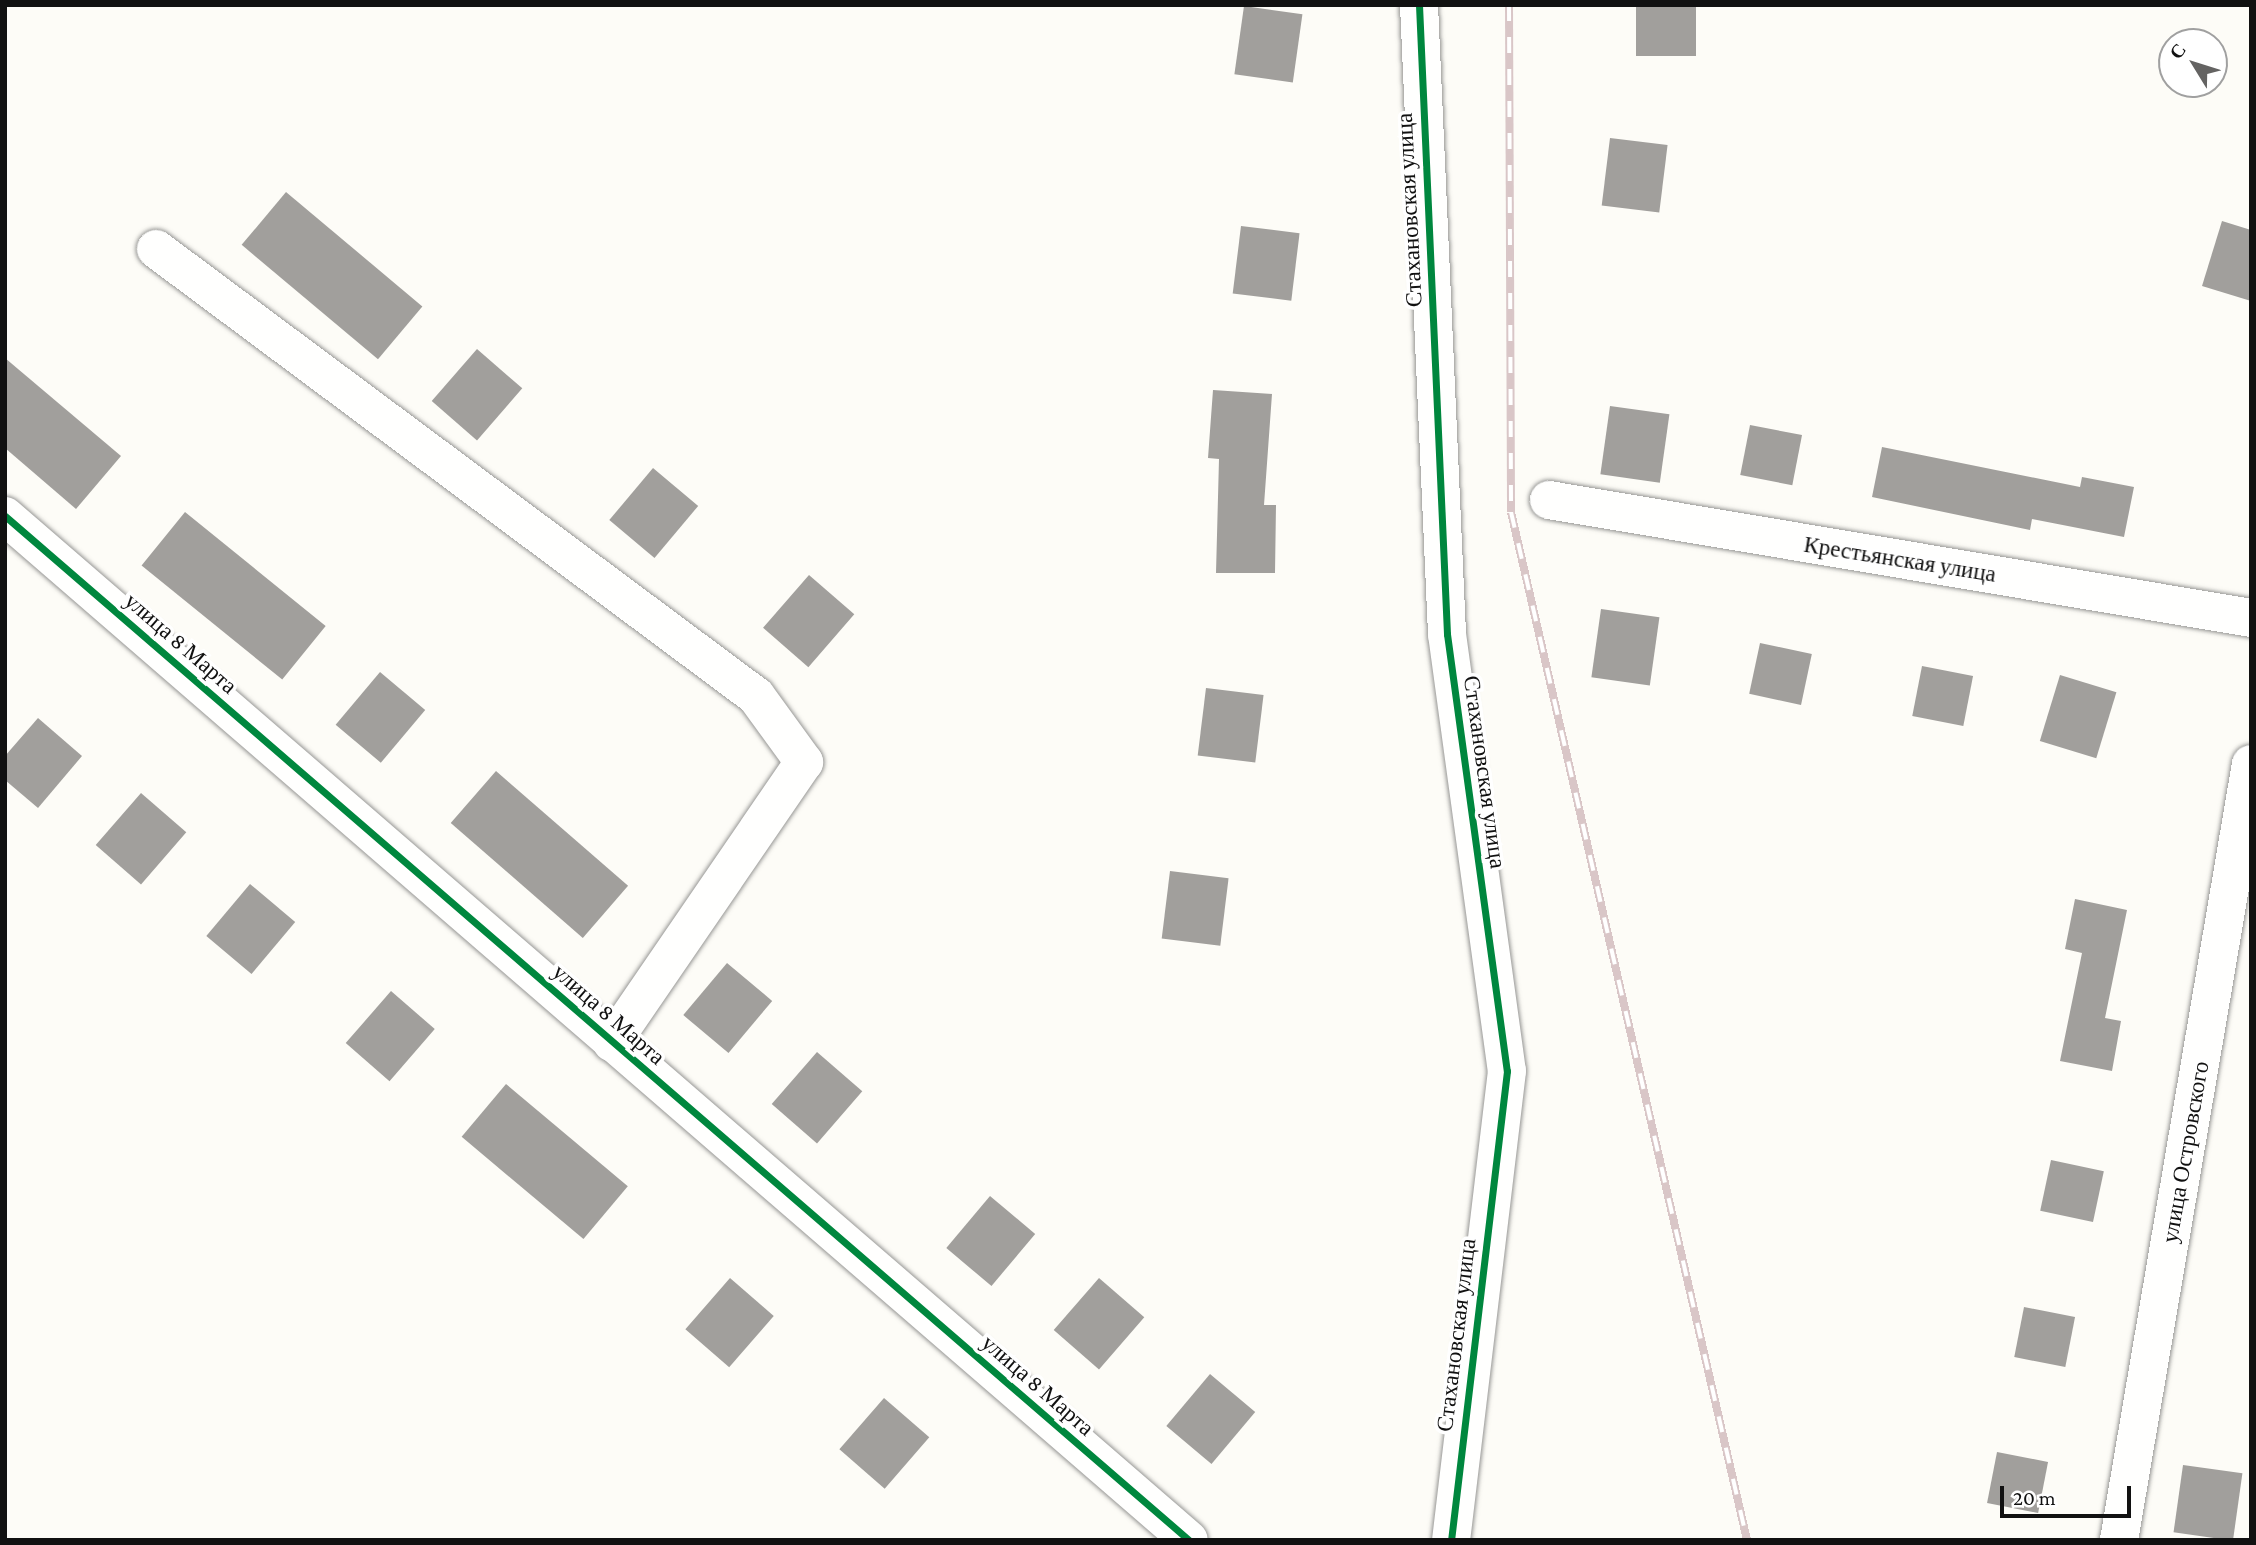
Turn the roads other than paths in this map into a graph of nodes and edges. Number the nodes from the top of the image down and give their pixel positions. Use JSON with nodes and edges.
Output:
{"nodes":[{"id":1,"x":1419,"y":5,"type":"edge"},
{"id":2,"x":156,"y":249,"type":"dead end"},
{"id":3,"x":1549,"y":500,"type":"dead end"},
{"id":4,"x":5,"y":516,"type":"edge"},
{"id":5,"x":2251,"y":618,"type":"edge"},
{"id":6,"x":2251,"y":764,"type":"edge"},
{"id":7,"x":612,"y":1042,"type":"junction"},
{"id":8,"x":1189,"y":1540,"type":"edge"},
{"id":9,"x":1451,"y":1540,"type":"edge"},
{"id":10,"x":2119,"y":1540,"type":"edge"}],
"edges":[{"from":1,"to":9,"type":"street","name":"Стахановская улица"},
{"from":2,"to":7,"type":"street"},
{"from":3,"to":5,"type":"street","name":"Крестьянская улица"},
{"from":4,"to":7,"type":"street","name":"улица 8 Марта"},
{"from":6,"to":10,"type":"street","name":"улица Островского"},
{"from":7,"to":8,"type":"street","name":"улица 8 Марта"}]}
